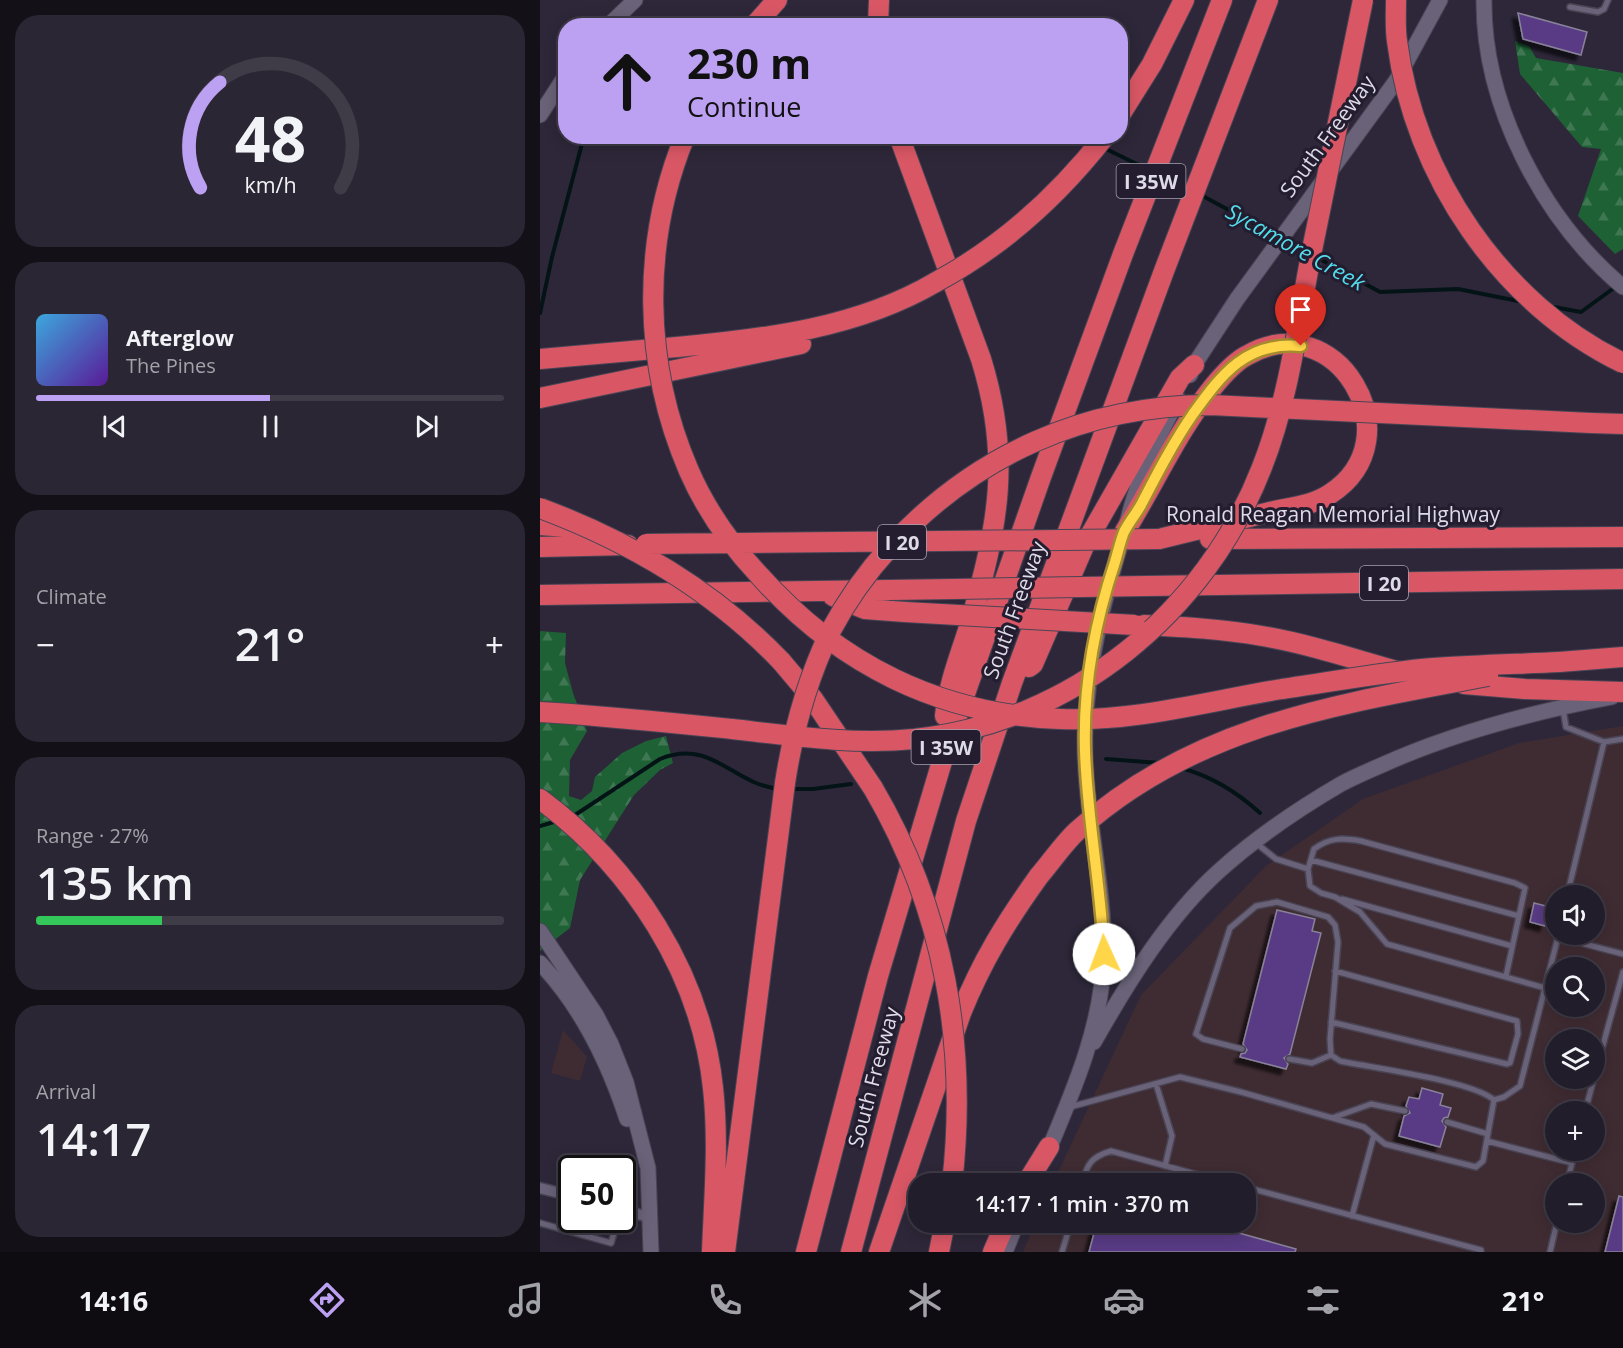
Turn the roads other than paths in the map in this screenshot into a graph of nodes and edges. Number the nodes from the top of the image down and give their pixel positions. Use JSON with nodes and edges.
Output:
{"nodes":[{"id":1,"x":635,"y":0,"type":"edge"},
{"id":2,"x":777,"y":0,"type":"edge"},
{"id":3,"x":879,"y":0,"type":"edge"},
{"id":4,"x":1184,"y":0,"type":"edge"},
{"id":5,"x":1222,"y":0,"type":"edge"},
{"id":6,"x":1268,"y":0,"type":"edge"},
{"id":7,"x":1363,"y":0,"type":"edge"},
{"id":8,"x":1396,"y":0,"type":"edge"},
{"id":9,"x":1440,"y":0,"type":"edge"},
{"id":10,"x":1484,"y":0,"type":"edge"},
{"id":11,"x":1608,"y":0,"type":"edge"},
{"id":12,"x":1570,"y":7,"type":"dead end"},
{"id":13,"x":616,"y":18,"type":"edge"},
{"id":14,"x":761,"y":18,"type":"edge"},
{"id":15,"x":878,"y":18,"type":"edge"},
{"id":16,"x":558,"y":87,"type":"edge"},
{"id":17,"x":1128,"y":103,"type":"edge"},
{"id":18,"x":543,"y":109,"type":"edge"},
{"id":19,"x":682,"y":144,"type":"edge"},
{"id":20,"x":902,"y":144,"type":"edge"},
{"id":21,"x":1098,"y":144,"type":"edge"},
{"id":22,"x":1623,"y":287,"type":"edge"},
{"id":23,"x":878,"y":310,"type":"junction"},
{"id":24,"x":540,"y":359,"type":"edge"},
{"id":25,"x":1623,"y":363,"type":"edge"},
{"id":26,"x":1194,"y":365,"type":"junction"},
{"id":27,"x":540,"y":398,"type":"edge"},
{"id":28,"x":1623,"y":424,"type":"edge"},
{"id":29,"x":540,"y":508,"type":"edge"},
{"id":30,"x":540,"y":525,"type":"edge"},
{"id":31,"x":1125,"y":531,"type":"junction"},
{"id":32,"x":1623,"y":537,"type":"edge"},
{"id":33,"x":1159,"y":539,"type":"junction"},
{"id":34,"x":646,"y":544,"type":"junction"},
{"id":35,"x":540,"y":547,"type":"edge"},
{"id":36,"x":1623,"y":579,"type":"edge"},
{"id":37,"x":822,"y":591,"type":"junction"},
{"id":38,"x":540,"y":595,"type":"edge"},
{"id":39,"x":1623,"y":657,"type":"edge"},
{"id":40,"x":1559,"y":662,"type":"junction"},
{"id":41,"x":1012,"y":683,"type":"junction"},
{"id":42,"x":1623,"y":694,"type":"edge"},
{"id":43,"x":1562,"y":707,"type":"junction"},
{"id":44,"x":540,"y":712,"type":"edge"},
{"id":45,"x":1623,"y":740,"type":"edge"},
{"id":46,"x":1604,"y":742,"type":"junction"},
{"id":47,"x":946,"y":748,"type":"junction"},
{"id":48,"x":540,"y":799,"type":"edge"},
{"id":49,"x":1255,"y":842,"type":"junction"},
{"id":50,"x":1311,"y":860,"type":"junction"},
{"id":51,"x":1308,"y":869,"type":"junction"},
{"id":52,"x":1570,"y":885,"type":"edge"},
{"id":53,"x":1335,"y":897,"type":"junction"},
{"id":54,"x":1519,"y":916,"type":"junction"},
{"id":55,"x":540,"y":931,"type":"edge"},
{"id":56,"x":1590,"y":945,"type":"edge"},
{"id":57,"x":1512,"y":946,"type":"junction"},
{"id":58,"x":1623,"y":954,"type":"edge"},
{"id":59,"x":540,"y":963,"type":"edge"},
{"id":60,"x":1335,"y":971,"type":"junction"},
{"id":61,"x":1623,"y":972,"type":"edge"},
{"id":62,"x":1506,"y":976,"type":"junction"},
{"id":63,"x":562,"y":977,"type":"junction"},
{"id":64,"x":1545,"y":988,"type":"joint"},
{"id":65,"x":1331,"y":1022,"type":"junction"},
{"id":66,"x":1605,"y":1038,"type":"edge"},
{"id":67,"x":1242,"y":1048,"type":"dead end"},
{"id":68,"x":1331,"y":1055,"type":"junction"},
{"id":69,"x":1085,"y":1058,"type":"junction"},
{"id":70,"x":1289,"y":1059,"type":"dead end"},
{"id":71,"x":1156,"y":1084,"type":"junction"},
{"id":72,"x":1494,"y":1100,"type":"junction"},
{"id":73,"x":1065,"y":1108,"type":"junction"},
{"id":74,"x":1405,"y":1111,"type":"dead end"},
{"id":75,"x":1331,"y":1118,"type":"junction"},
{"id":76,"x":1447,"y":1122,"type":"dead end"},
{"id":77,"x":1488,"y":1134,"type":"junction"},
{"id":78,"x":1374,"y":1135,"type":"junction"},
{"id":79,"x":1487,"y":1142,"type":"junction"},
{"id":80,"x":1049,"y":1147,"type":"junction"},
{"id":81,"x":1572,"y":1163,"type":"joint"},
{"id":82,"x":1165,"y":1166,"type":"junction"},
{"id":83,"x":953,"y":1173,"type":"edge"},
{"id":84,"x":1033,"y":1173,"type":"edge"},
{"id":85,"x":1038,"y":1173,"type":"edge"},
{"id":86,"x":1085,"y":1173,"type":"edge"},
{"id":87,"x":1191,"y":1173,"type":"edge"},
{"id":88,"x":1570,"y":1173,"type":"edge"},
{"id":89,"x":540,"y":1188,"type":"edge"},
{"id":90,"x":1256,"y":1190,"type":"edge"},
{"id":91,"x":558,"y":1192,"type":"edge"},
{"id":92,"x":636,"y":1213,"type":"edge"},
{"id":93,"x":649,"y":1216,"type":"junction"},
{"id":94,"x":1352,"y":1216,"type":"junction"},
{"id":95,"x":540,"y":1223,"type":"edge"},
{"id":96,"x":558,"y":1228,"type":"edge"},
{"id":97,"x":576,"y":1233,"type":"edge"},
{"id":98,"x":614,"y":1233,"type":"edge"},
{"id":99,"x":943,"y":1233,"type":"edge"},
{"id":100,"x":1001,"y":1233,"type":"edge"},
{"id":101,"x":1013,"y":1233,"type":"edge"},
{"id":102,"x":1068,"y":1233,"type":"edge"},
{"id":103,"x":1554,"y":1233,"type":"edge"},
{"id":104,"x":651,"y":1252,"type":"edge"},
{"id":105,"x":719,"y":1252,"type":"edge"},
{"id":106,"x":806,"y":1252,"type":"edge"},
{"id":107,"x":851,"y":1252,"type":"edge"},
{"id":108,"x":879,"y":1252,"type":"edge"},
{"id":109,"x":939,"y":1252,"type":"edge"},
{"id":110,"x":993,"y":1252,"type":"edge"},
{"id":111,"x":1005,"y":1252,"type":"edge"},
{"id":112,"x":1062,"y":1252,"type":"edge"},
{"id":113,"x":1481,"y":1252,"type":"edge"},
{"id":114,"x":1550,"y":1252,"type":"edge"}],
"edges":[{"from":1,"to":13,"type":"main road"},
{"from":2,"to":14,"type":"highway"},
{"from":3,"to":15,"type":"highway"},
{"from":4,"to":17,"type":"highway"},
{"from":5,"to":47,"type":"highway","name":"South Freeway","number":"I 35W"},
{"from":6,"to":41,"type":"highway","name":"South Freeway","number":"I 35W"},
{"from":7,"to":44,"type":"highway","bridge":true},
{"from":8,"to":25,"type":"highway","bridge":true},
{"from":9,"to":26,"type":"main road","name":"South Freeway","bridge":true},
{"from":10,"to":22,"type":"main road"},
{"from":11,"to":12,"type":"lane"},
{"from":16,"to":18,"type":"main road"},
{"from":19,"to":40,"type":"highway","bridge":true},
{"from":20,"to":47,"type":"highway"},
{"from":21,"to":23,"type":"highway","bridge":true},
{"from":23,"to":24,"type":"highway"},
{"from":23,"to":27,"type":"highway"},
{"from":26,"to":31,"type":"main road","name":"South Freeway"},
{"from":26,"to":41,"type":"highway"},
{"from":28,"to":105,"type":"highway","bridge":true},
{"from":29,"to":83,"type":"highway","bridge":true},
{"from":30,"to":34,"type":"highway","bridge":true},
{"from":31,"to":33,"type":"highway"},
{"from":31,"to":69,"type":"main road","name":"South Freeway"},
{"from":32,"to":33,"type":"highway","name":"Ronald Reagan Memorial Highway","number":"I 20"},
{"from":33,"to":34,"type":"highway","name":"Ronald Reagan Memorial Highway","number":"I 20","bridge":true},
{"from":34,"to":35,"type":"highway","name":"Ronald Reagan Memorial Highway","number":"I 20","bridge":true},
{"from":36,"to":37,"type":"highway","number":"I 20","bridge":true},
{"from":37,"to":38,"type":"highway","number":"I 20","bridge":true},
{"from":37,"to":42,"type":"highway","bridge":true},
{"from":39,"to":40,"type":"highway"},
{"from":40,"to":108,"type":"highway","bridge":true},
{"from":41,"to":107,"type":"highway","name":"South Freeway","number":"I 35W"},
{"from":42,"to":43,"type":"main road"},
{"from":43,"to":46,"type":"lane"},
{"from":43,"to":49,"type":"main road"},
{"from":45,"to":46,"type":"lane"},
{"from":46,"to":52,"type":"lane"},
{"from":47,"to":106,"type":"highway","name":"South Freeway","number":"I 35W"},
{"from":48,"to":105,"type":"highway"},
{"from":49,"to":51,"type":"lane"},
{"from":49,"to":69,"type":"main road"},
{"from":50,"to":51,"type":"lane"},
{"from":50,"to":54,"type":"lane"},
{"from":50,"to":54,"type":"lane"},
{"from":51,"to":53,"type":"lane"},
{"from":53,"to":57,"type":"lane"},
{"from":53,"to":62,"type":"lane"},
{"from":54,"to":57,"type":"lane"},
{"from":55,"to":63,"type":"main road"},
{"from":56,"to":58,"type":"lane"},
{"from":57,"to":62,"type":"lane"},
{"from":59,"to":63,"type":"main road"},
{"from":60,"to":65,"type":"lane"},
{"from":60,"to":65,"type":"lane"},
{"from":60,"to":67,"type":"lane"},
{"from":61,"to":66,"type":"lane"},
{"from":62,"to":64,"type":"lane"},
{"from":63,"to":93,"type":"main road"},
{"from":64,"to":72,"type":"lane"},
{"from":65,"to":68,"type":"lane"},
{"from":68,"to":70,"type":"lane"},
{"from":68,"to":72,"type":"lane"},
{"from":69,"to":73,"type":"main road","name":"South Freeway"},
{"from":71,"to":73,"type":"lane"},
{"from":71,"to":75,"type":"lane"},
{"from":71,"to":82,"type":"lane"},
{"from":72,"to":77,"type":"lane"},
{"from":73,"to":80,"type":"main road","name":"South Freeway"},
{"from":74,"to":75,"type":"lane"},
{"from":75,"to":78,"type":"lane"},
{"from":76,"to":77,"type":"lane"},
{"from":77,"to":79,"type":"lane"},
{"from":78,"to":79,"type":"lane"},
{"from":78,"to":94,"type":"lane"},
{"from":79,"to":81,"type":"lane"},
{"from":80,"to":84,"type":"highway"},
{"from":80,"to":85,"type":"main road","name":"South Freeway"},
{"from":81,"to":88,"type":"lane"},
{"from":82,"to":86,"type":"lane"},
{"from":82,"to":87,"type":"lane"},
{"from":89,"to":91,"type":"street"},
{"from":90,"to":94,"type":"lane"},
{"from":92,"to":93,"type":"street"},
{"from":93,"to":104,"type":"main road"},
{"from":94,"to":113,"type":"lane"},
{"from":95,"to":96,"type":"lane"},
{"from":97,"to":98,"type":"lane"},
{"from":99,"to":109,"type":"highway"},
{"from":100,"to":110,"type":"highway"},
{"from":101,"to":111,"type":"main road"},
{"from":102,"to":112,"type":"lane"},
{"from":103,"to":114,"type":"lane"}]}
